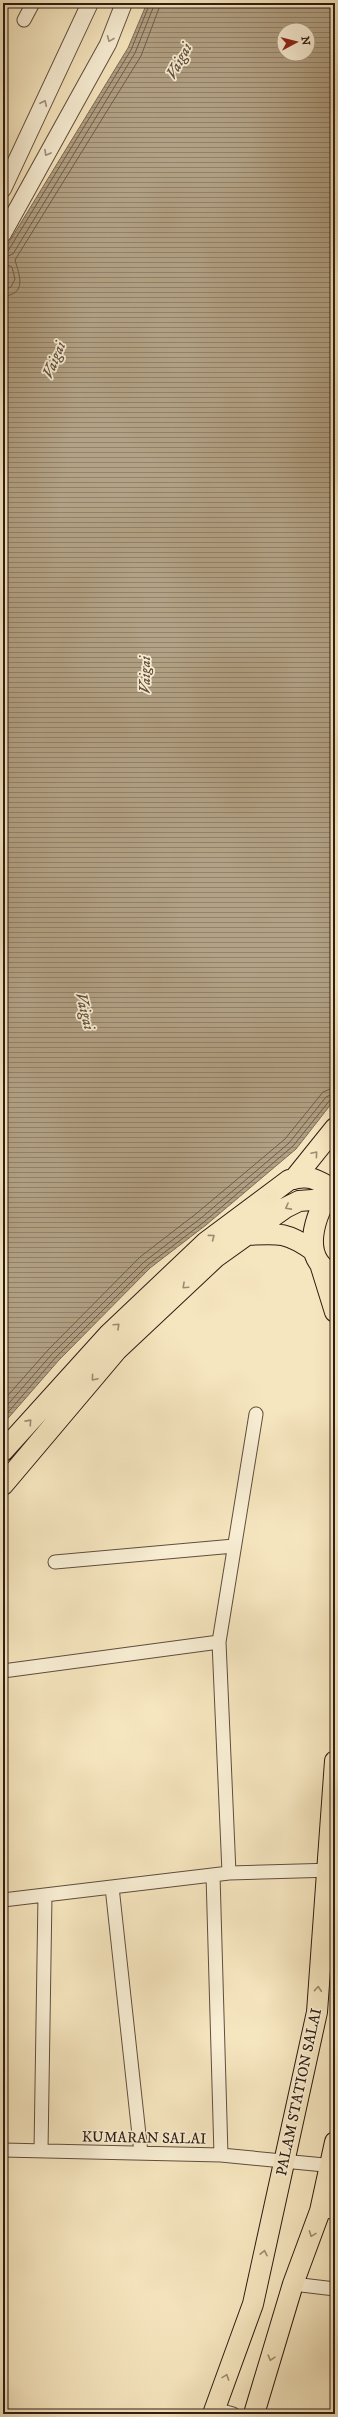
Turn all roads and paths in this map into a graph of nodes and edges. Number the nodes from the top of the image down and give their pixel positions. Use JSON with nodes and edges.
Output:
{"nodes":[{"id":1,"x":33,"y":3,"type":"edge"},
{"id":2,"x":90,"y":3,"type":"edge"},
{"id":3,"x":124,"y":3,"type":"edge"},
{"id":4,"x":24,"y":20,"type":"dead end"},
{"id":5,"x":3,"y":189,"type":"edge"},
{"id":6,"x":3,"y":234,"type":"edge"},
{"id":7,"x":335,"y":1128,"type":"edge"},
{"id":8,"x":294,"y":1179,"type":"junction"},
{"id":9,"x":331,"y":1191,"type":"edge"},
{"id":10,"x":247,"y":1235,"type":"junction"},
{"id":11,"x":323,"y":1264,"type":"edge"},
{"id":12,"x":335,"y":1312,"type":"edge"},
{"id":13,"x":256,"y":1414,"type":"dead end"},
{"id":14,"x":3,"y":1451,"type":"edge"},
{"id":15,"x":3,"y":1485,"type":"edge"},
{"id":16,"x":234,"y":1546,"type":"junction"},
{"id":17,"x":55,"y":1562,"type":"dead end"},
{"id":18,"x":219,"y":1642,"type":"junction"},
{"id":19,"x":3,"y":1671,"type":"edge"},
{"id":20,"x":335,"y":1761,"type":"edge"},
{"id":21,"x":331,"y":1870,"type":"edge"},
{"id":22,"x":229,"y":1873,"type":"junction"},
{"id":23,"x":212,"y":1875,"type":"junction"},
{"id":24,"x":112,"y":1887,"type":"junction"},
{"id":25,"x":45,"y":1895,"type":"junction"},
{"id":26,"x":3,"y":1900,"type":"edge"},
{"id":27,"x":335,"y":2142,"type":"edge"},
{"id":28,"x":3,"y":2150,"type":"edge"},
{"id":29,"x":41,"y":2151,"type":"junction"},
{"id":30,"x":141,"y":2153,"type":"junction"},
{"id":31,"x":221,"y":2155,"type":"junction"},
{"id":32,"x":284,"y":2161,"type":"junction"},
{"id":33,"x":332,"y":2166,"type":"edge"},
{"id":34,"x":328,"y":2212,"type":"edge"},
{"id":35,"x":293,"y":2284,"type":"junction"},
{"id":36,"x":335,"y":2289,"type":"edge"},
{"id":37,"x":220,"y":2412,"type":"edge"},
{"id":38,"x":254,"y":2414,"type":"edge"}],
"edges":[{"from":1,"to":4,"type":"street"},
{"from":5,"to":2,"type":"street","one_way":true},
{"from":3,"to":6,"type":"street","one_way":true},
{"from":8,"to":7,"type":"main road","one_way":true},
{"from":8,"to":9,"type":"main road"},
{"from":14,"to":8,"type":"main road","one_way":true},
{"from":9,"to":10,"type":"main road","one_way":true},
{"from":9,"to":11,"type":"main road"},
{"from":10,"to":11,"type":"main road"},
{"from":10,"to":15,"type":"main road","one_way":true},
{"from":11,"to":12,"type":"main road"},
{"from":13,"to":16,"type":"street"},
{"from":16,"to":17,"type":"street"},
{"from":16,"to":18,"type":"street"},
{"from":18,"to":19,"type":"street"},
{"from":18,"to":22,"type":"street"},
{"from":20,"to":21,"type":"main road","name":"PALAM STATION SALAI"},
{"from":21,"to":22,"type":"street"},
{"from":32,"to":21,"type":"main road","name":"PALAM STATION SALAI","one_way":true},
{"from":22,"to":23,"type":"street"},
{"from":23,"to":24,"type":"street"},
{"from":23,"to":31,"type":"street"},
{"from":24,"to":25,"type":"street"},
{"from":24,"to":30,"type":"street"},
{"from":25,"to":26,"type":"street"},
{"from":25,"to":29,"type":"street"},
{"from":27,"to":33,"type":"main road"},
{"from":28,"to":29,"type":"street","name":"KUMARAN SALAI"},
{"from":29,"to":30,"type":"street","name":"KUMARAN SALAI"},
{"from":30,"to":31,"type":"street","name":"KUMARAN SALAI"},
{"from":31,"to":32,"type":"street","name":"KUMARAN SALAI"},
{"from":32,"to":33,"type":"street","name":"KUMARAN SALAI"},
{"from":37,"to":32,"type":"main road","name":"PALAM STATION SALAI","one_way":true},
{"from":33,"to":34,"type":"main road"},
{"from":34,"to":35,"type":"main road","one_way":true},
{"from":35,"to":36,"type":"street"},
{"from":35,"to":38,"type":"main road","one_way":true}]}
